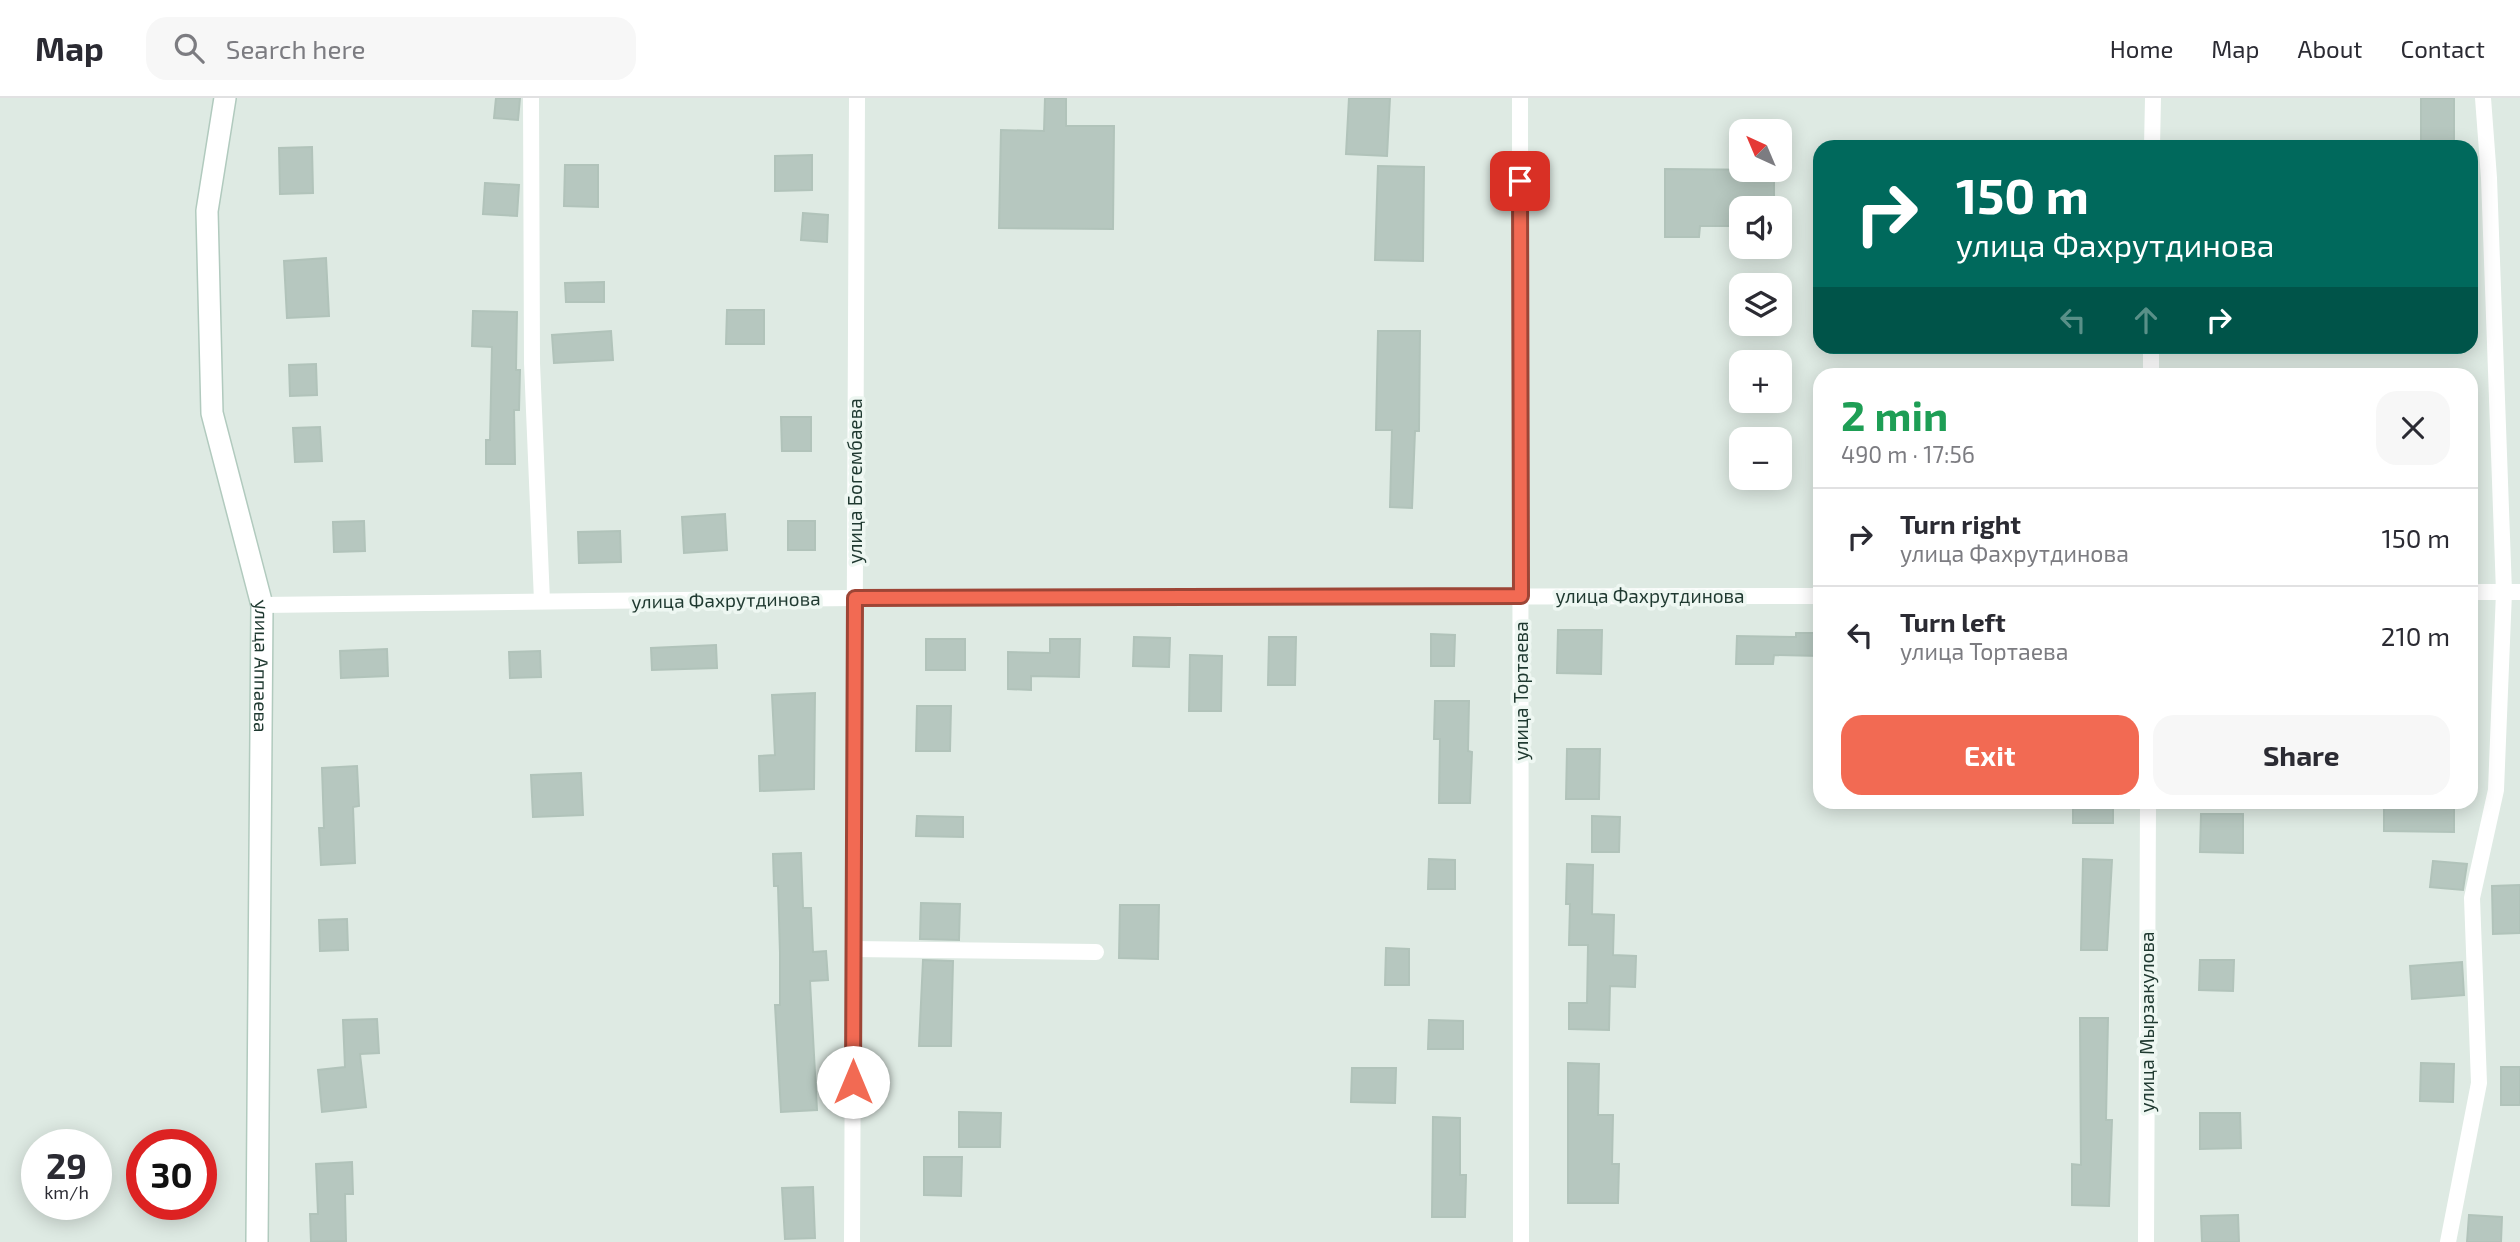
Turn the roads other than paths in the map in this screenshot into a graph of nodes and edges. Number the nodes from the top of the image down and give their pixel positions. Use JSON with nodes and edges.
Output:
{"nodes":[{"id":1,"x":225,"y":98,"type":"edge"},
{"id":2,"x":531,"y":98,"type":"edge"},
{"id":3,"x":857,"y":98,"type":"edge"},
{"id":4,"x":1520,"y":98,"type":"edge"},
{"id":5,"x":2152,"y":98,"type":"edge"},
{"id":6,"x":2483,"y":98,"type":"edge"},
{"id":7,"x":2152,"y":140,"type":"edge"},
{"id":8,"x":2478,"y":592,"type":"edge"},
{"id":9,"x":2512,"y":592,"type":"edge"},
{"id":10,"x":1521,"y":596,"type":"junction"},
{"id":11,"x":1813,"y":596,"type":"edge"},
{"id":12,"x":855,"y":598,"type":"junction"},
{"id":13,"x":542,"y":601,"type":"junction"},
{"id":14,"x":261,"y":605,"type":"junction"},
{"id":15,"x":2148,"y":809,"type":"edge"},
{"id":16,"x":853,"y":949,"type":"junction"},
{"id":17,"x":1096,"y":952,"type":"dead end"},
{"id":18,"x":257,"y":1242,"type":"edge"},
{"id":19,"x":852,"y":1242,"type":"edge"},
{"id":20,"x":1521,"y":1242,"type":"edge"},
{"id":21,"x":2146,"y":1242,"type":"edge"},
{"id":22,"x":2448,"y":1242,"type":"edge"}],
"edges":[{"from":1,"to":14,"type":"main road","name":"улица Аппаева"},
{"from":2,"to":13,"type":"street"},
{"from":3,"to":12,"type":"street","name":"улица Богембаева"},
{"from":4,"to":10,"type":"street","name":"улица Тортаева"},
{"from":5,"to":7,"type":"street"},
{"from":6,"to":9,"type":"street"},
{"from":8,"to":9,"type":"street"},
{"from":9,"to":22,"type":"street"},
{"from":10,"to":11,"type":"street","name":"улица Фахрутдинова"},
{"from":10,"to":12,"type":"street","name":"улица Фахрутдинова"},
{"from":10,"to":20,"type":"street","name":"улица Тортаева"},
{"from":12,"to":13,"type":"street","name":"улица Фахрутдинова"},
{"from":12,"to":16,"type":"street","name":"улица Богембаева"},
{"from":13,"to":14,"type":"street","name":"улица Фахрутдинова"},
{"from":14,"to":18,"type":"main road","name":"улица Аппаева"},
{"from":15,"to":21,"type":"street","name":"улица Мырзакулова"},
{"from":16,"to":17,"type":"street"},
{"from":16,"to":19,"type":"street","name":"улица Богембаева"}]}
